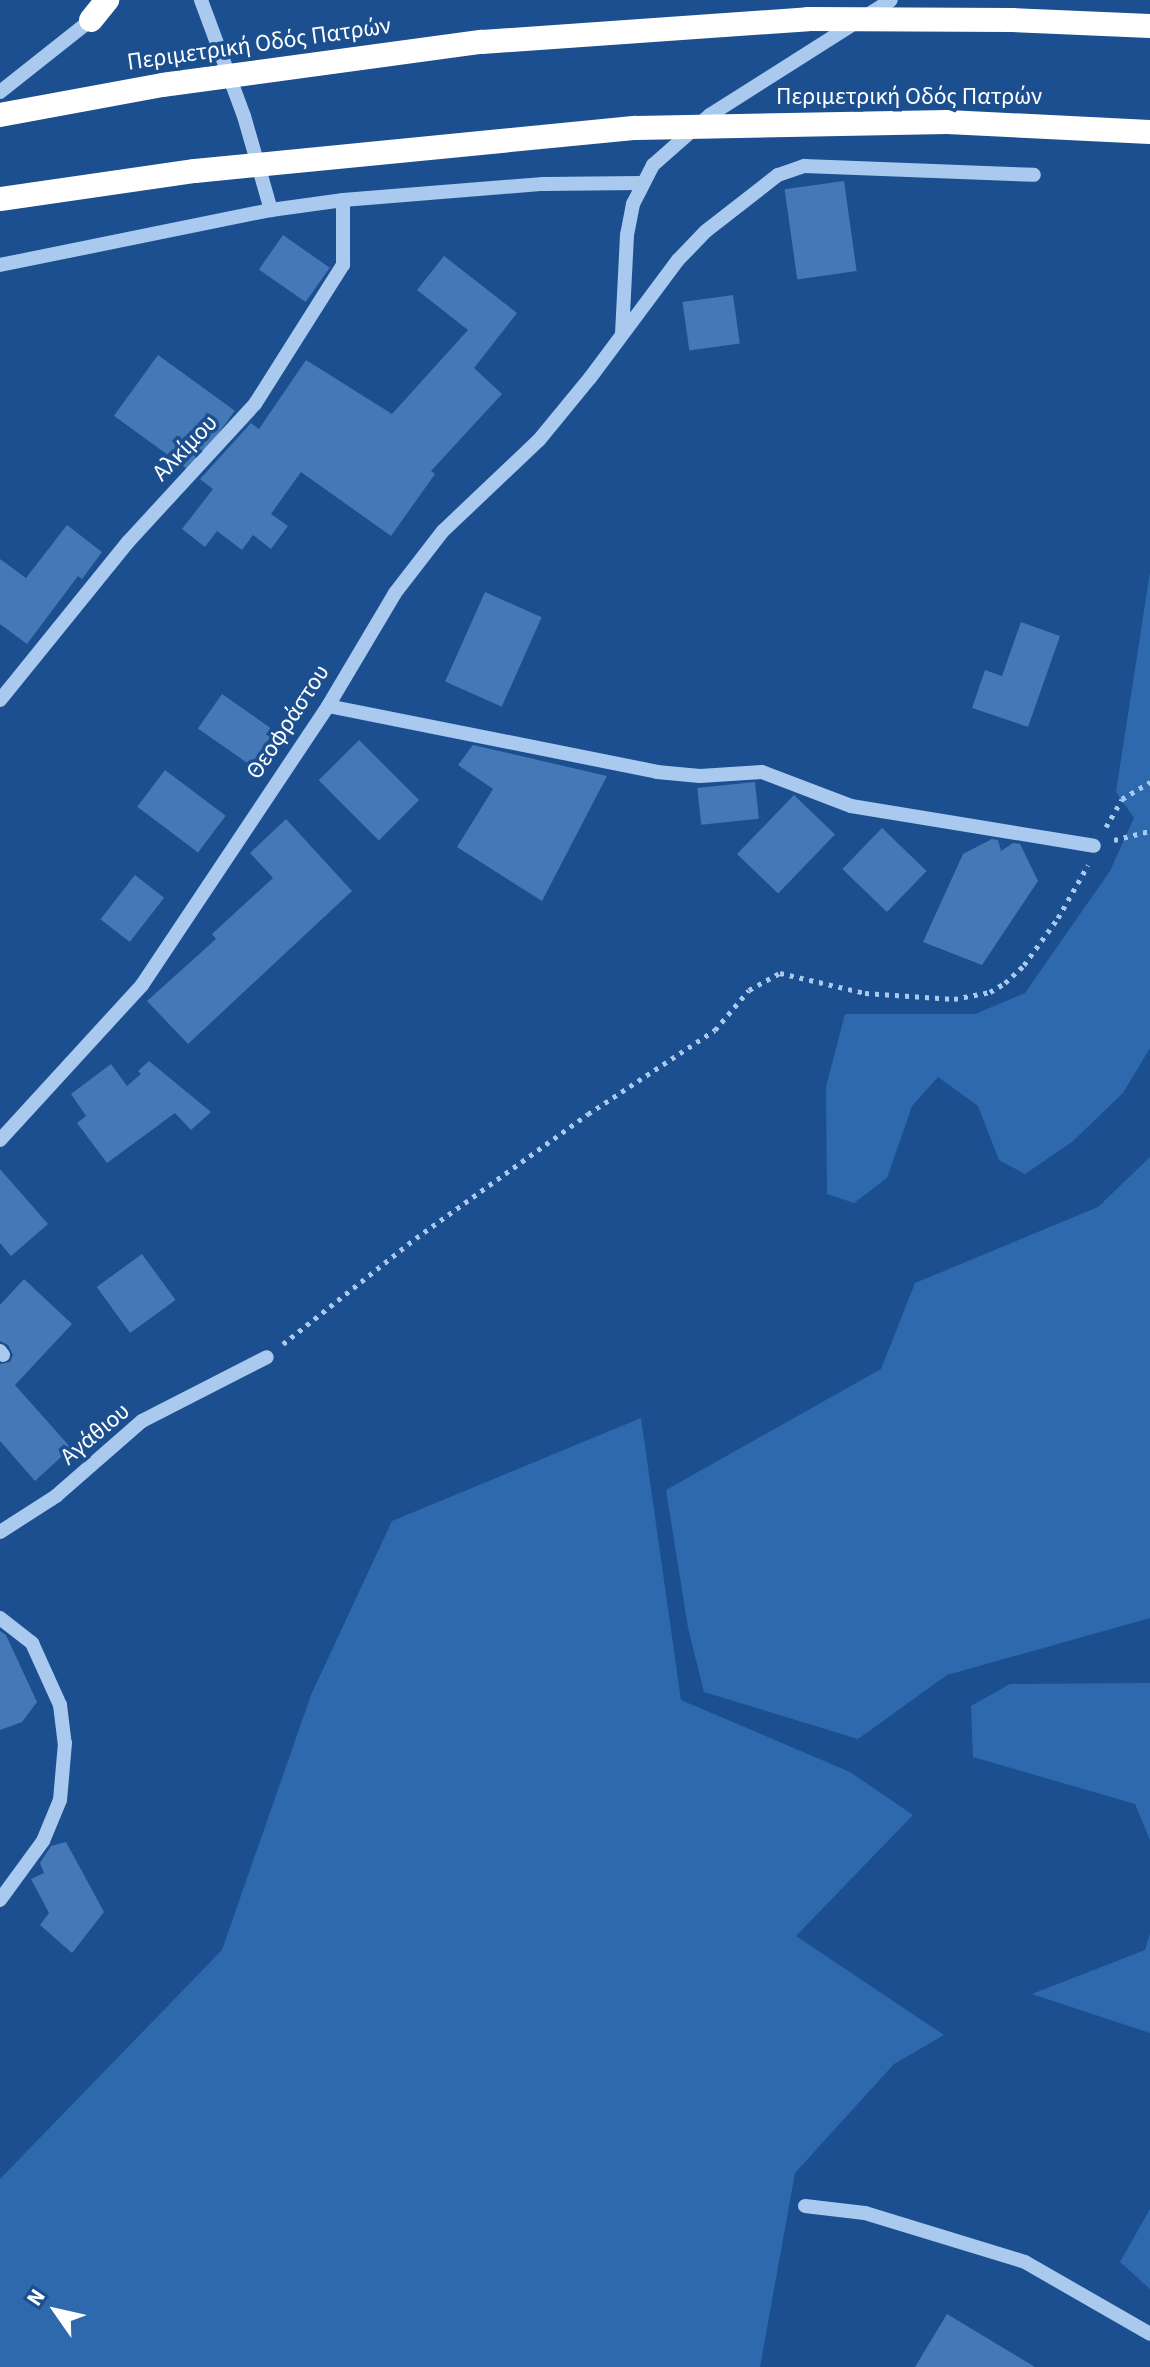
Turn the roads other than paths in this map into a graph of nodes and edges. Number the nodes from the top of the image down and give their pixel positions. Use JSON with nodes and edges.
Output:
{"nodes":[{"id":1,"x":107,"y":0,"type":"edge"},
{"id":2,"x":115,"y":0,"type":"edge"},
{"id":3,"x":201,"y":0,"type":"edge"},
{"id":4,"x":899,"y":9,"type":"edge"},
{"id":5,"x":91,"y":20,"type":"junction"},
{"id":6,"x":1150,"y":26,"type":"edge"},
{"id":7,"x":0,"y":92,"type":"edge"},
{"id":8,"x":0,"y":115,"type":"edge"},
{"id":9,"x":1150,"y":132,"type":"edge"},
{"id":10,"x":1034,"y":175,"type":"dead end"},
{"id":11,"x":641,"y":183,"type":"junction"},
{"id":12,"x":0,"y":199,"type":"edge"},
{"id":13,"x":343,"y":200,"type":"junction"},
{"id":14,"x":271,"y":210,"type":"junction"},
{"id":15,"x":0,"y":265,"type":"edge"},
{"id":16,"x":622,"y":335,"type":"junction"},
{"id":17,"x":0,"y":700,"type":"edge"},
{"id":18,"x":328,"y":706,"type":"junction"},
{"id":19,"x":1094,"y":846,"type":"road end"},
{"id":20,"x":0,"y":1140,"type":"edge"},
{"id":21,"x":267,"y":1357,"type":"road end"},
{"id":22,"x":0,"y":1532,"type":"edge"},
{"id":23,"x":0,"y":1618,"type":"edge"},
{"id":24,"x":0,"y":1900,"type":"edge"},
{"id":25,"x":805,"y":2206,"type":"dead end"},
{"id":26,"x":1150,"y":2334,"type":"edge"}],
"edges":[{"from":1,"to":5,"type":"highway"},
{"from":2,"to":5,"type":"street"},
{"from":3,"to":14,"type":"street"},
{"from":4,"to":6,"type":"highway","name":"Περιμετρική Οδός Πατρών"},
{"from":4,"to":8,"type":"highway","name":"Περιμετρική Οδός Πατρών"},
{"from":4,"to":11,"type":"street"},
{"from":5,"to":7,"type":"street"},
{"from":9,"to":12,"type":"highway","name":"Περιμετρική Οδός Πατρών"},
{"from":10,"to":16,"type":"street","name":"Θεοφράστου"},
{"from":11,"to":13,"type":"street"},
{"from":11,"to":16,"type":"street"},
{"from":13,"to":14,"type":"street"},
{"from":13,"to":17,"type":"street","name":"Αλκίμου"},
{"from":14,"to":15,"type":"street"},
{"from":16,"to":18,"type":"street","name":"Θεοφράστου"},
{"from":18,"to":19,"type":"street"},
{"from":18,"to":20,"type":"street","name":"Θεοφράστου"},
{"from":21,"to":22,"type":"street","name":"Αγάθιου"},
{"from":23,"to":24,"type":"street"},
{"from":25,"to":26,"type":"street"}]}
